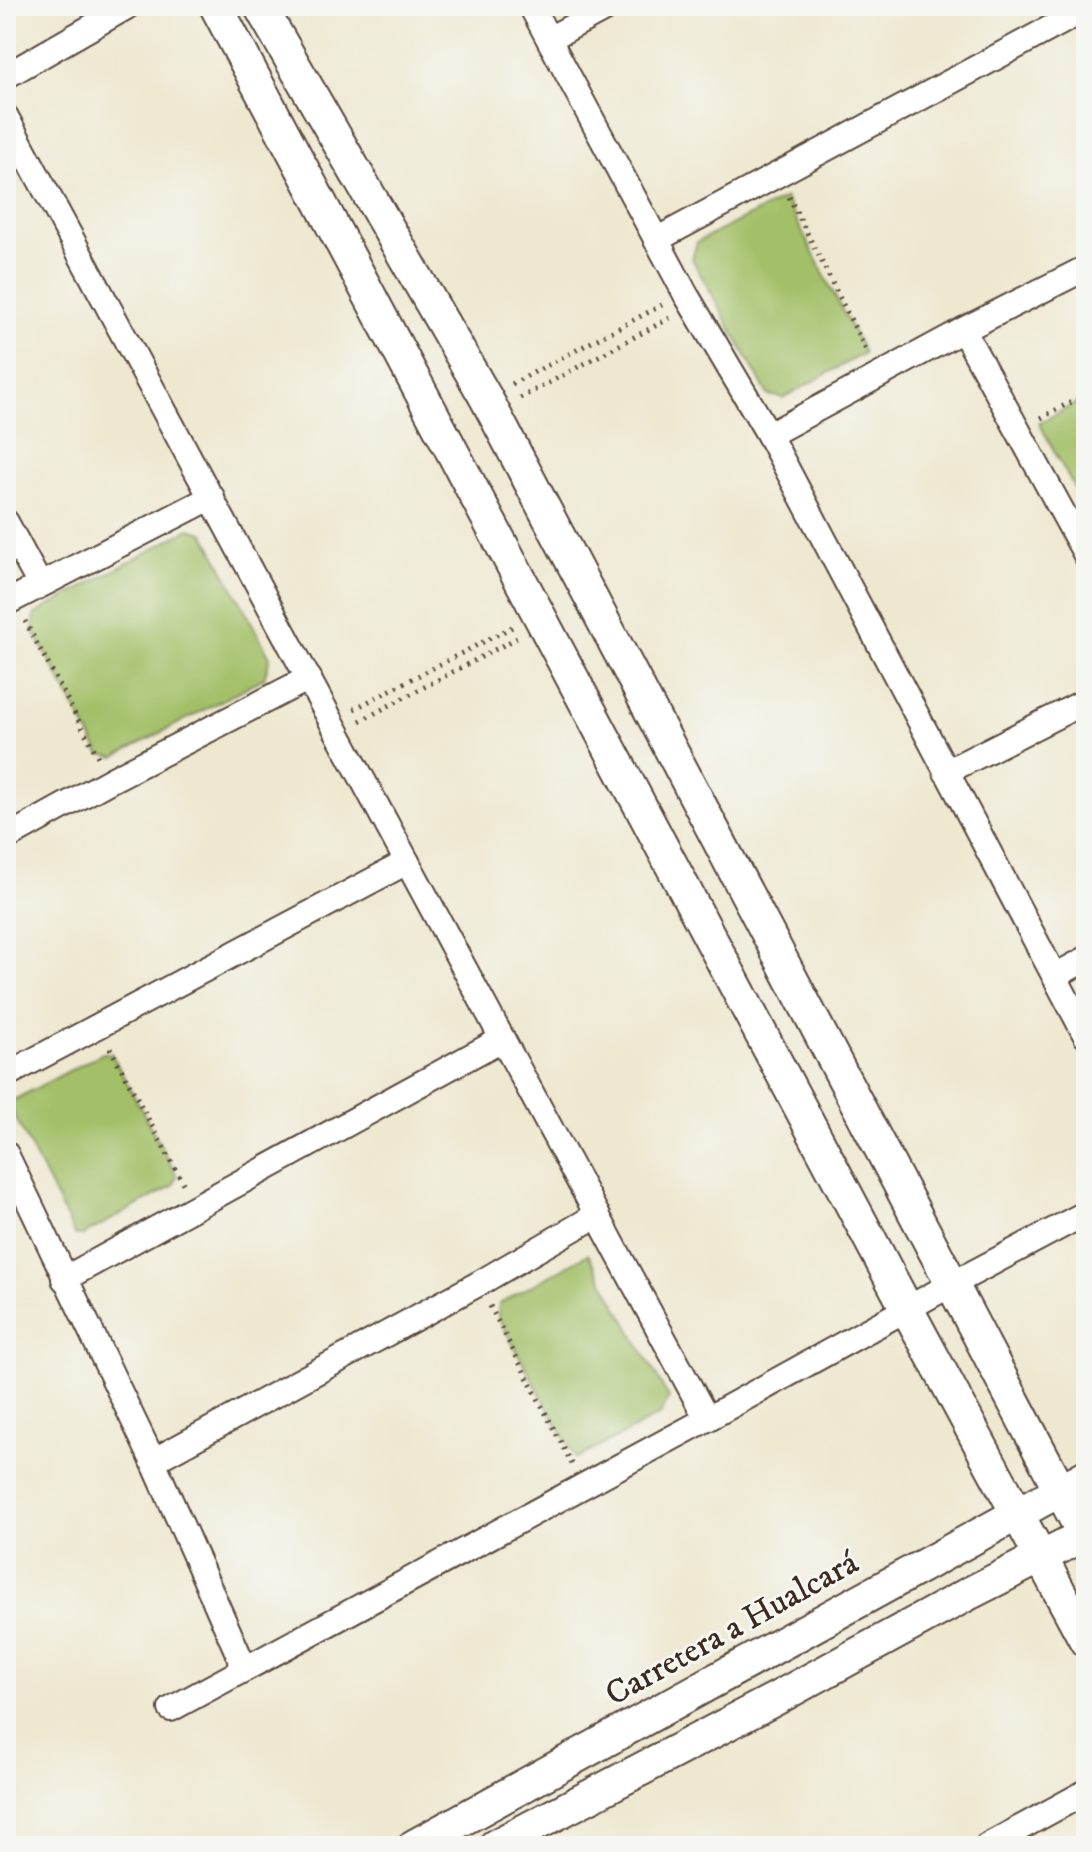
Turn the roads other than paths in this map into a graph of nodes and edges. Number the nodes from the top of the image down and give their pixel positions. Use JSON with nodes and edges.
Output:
{"nodes":[{"id":1,"x":128,"y":6,"type":"edge"},
{"id":2,"x":216,"y":6,"type":"edge"},
{"id":3,"x":260,"y":6,"type":"edge"},
{"id":4,"x":531,"y":6,"type":"edge"},
{"id":5,"x":610,"y":6,"type":"edge"},
{"id":6,"x":1086,"y":9,"type":"edge"},
{"id":7,"x":549,"y":39,"type":"junction"},
{"id":8,"x":6,"y":76,"type":"edge"},
{"id":9,"x":6,"y":117,"type":"edge"},
{"id":10,"x":656,"y":240,"type":"junction"},
{"id":11,"x":1086,"y":268,"type":"edge"},
{"id":12,"x":963,"y":330,"type":"junction"},
{"id":13,"x":769,"y":435,"type":"junction"},
{"id":14,"x":212,"y":497,"type":"junction"},
{"id":15,"x":6,"y":522,"type":"edge"},
{"id":16,"x":1086,"y":555,"type":"edge"},
{"id":17,"x":40,"y":585,"type":"junction"},
{"id":18,"x":9,"y":601,"type":"edge"},
{"id":19,"x":309,"y":678,"type":"junction"},
{"id":20,"x":1086,"y":701,"type":"edge"},
{"id":21,"x":946,"y":772,"type":"junction"},
{"id":22,"x":6,"y":838,"type":"edge"},
{"id":23,"x":407,"y":862,"type":"junction"},
{"id":24,"x":1086,"y":959,"type":"edge"},
{"id":25,"x":1055,"y":976,"type":"junction"},
{"id":26,"x":1086,"y":1036,"type":"edge"},
{"id":27,"x":502,"y":1039,"type":"junction"},
{"id":28,"x":6,"y":1075,"type":"edge"},
{"id":29,"x":6,"y":1154,"type":"edge"},
{"id":30,"x":1086,"y":1213,"type":"edge"},
{"id":31,"x":597,"y":1215,"type":"junction"},
{"id":32,"x":64,"y":1279,"type":"junction"},
{"id":33,"x":952,"y":1284,"type":"junction"},
{"id":34,"x":907,"y":1309,"type":"junction"},
{"id":35,"x":707,"y":1419,"type":"junction"},
{"id":36,"x":153,"y":1461,"type":"junction"},
{"id":37,"x":1073,"y":1484,"type":"edge"},
{"id":38,"x":1016,"y":1514,"type":"junction"},
{"id":39,"x":1085,"y":1536,"type":"edge"},
{"id":40,"x":1041,"y":1558,"type":"junction"},
{"id":41,"x":1086,"y":1641,"type":"edge"},
{"id":42,"x":245,"y":1669,"type":"junction"},
{"id":43,"x":171,"y":1709,"type":"dead end"},
{"id":44,"x":1086,"y":1792,"type":"edge"},
{"id":45,"x":414,"y":1846,"type":"edge"},
{"id":46,"x":495,"y":1846,"type":"edge"},
{"id":47,"x":987,"y":1846,"type":"edge"}],
"edges":[{"from":1,"to":8,"type":"street"},
{"from":2,"to":34,"type":"street"},
{"from":3,"to":33,"type":"street"},
{"from":4,"to":7,"type":"street"},
{"from":5,"to":7,"type":"street"},
{"from":6,"to":10,"type":"street"},
{"from":7,"to":10,"type":"street"},
{"from":9,"to":14,"type":"street"},
{"from":10,"to":13,"type":"street"},
{"from":11,"to":12,"type":"street"},
{"from":12,"to":13,"type":"street"},
{"from":12,"to":16,"type":"street"},
{"from":13,"to":21,"type":"street"},
{"from":14,"to":17,"type":"street"},
{"from":14,"to":19,"type":"street"},
{"from":15,"to":17,"type":"street"},
{"from":17,"to":18,"type":"street"},
{"from":19,"to":22,"type":"street"},
{"from":19,"to":23,"type":"street"},
{"from":20,"to":21,"type":"street"},
{"from":21,"to":25,"type":"street"},
{"from":23,"to":27,"type":"street"},
{"from":23,"to":28,"type":"street"},
{"from":24,"to":25,"type":"street"},
{"from":25,"to":26,"type":"street"},
{"from":27,"to":31,"type":"street"},
{"from":27,"to":32,"type":"street"},
{"from":29,"to":32,"type":"street"},
{"from":30,"to":33,"type":"street"},
{"from":31,"to":35,"type":"street"},
{"from":31,"to":36,"type":"street"},
{"from":32,"to":36,"type":"street"},
{"from":33,"to":34,"type":"street"},
{"from":33,"to":37,"type":"street"},
{"from":34,"to":35,"type":"street"},
{"from":34,"to":38,"type":"street"},
{"from":35,"to":42,"type":"street"},
{"from":36,"to":42,"type":"street"},
{"from":37,"to":38,"type":"street","name":"Carretera a Hualcará"},
{"from":37,"to":39,"type":"street"},
{"from":38,"to":40,"type":"street"},
{"from":38,"to":45,"type":"street","name":"Carretera a Hualcará"},
{"from":39,"to":40,"type":"street"},
{"from":40,"to":41,"type":"street"},
{"from":40,"to":46,"type":"street"},
{"from":42,"to":43,"type":"street"},
{"from":44,"to":47,"type":"street"}]}
